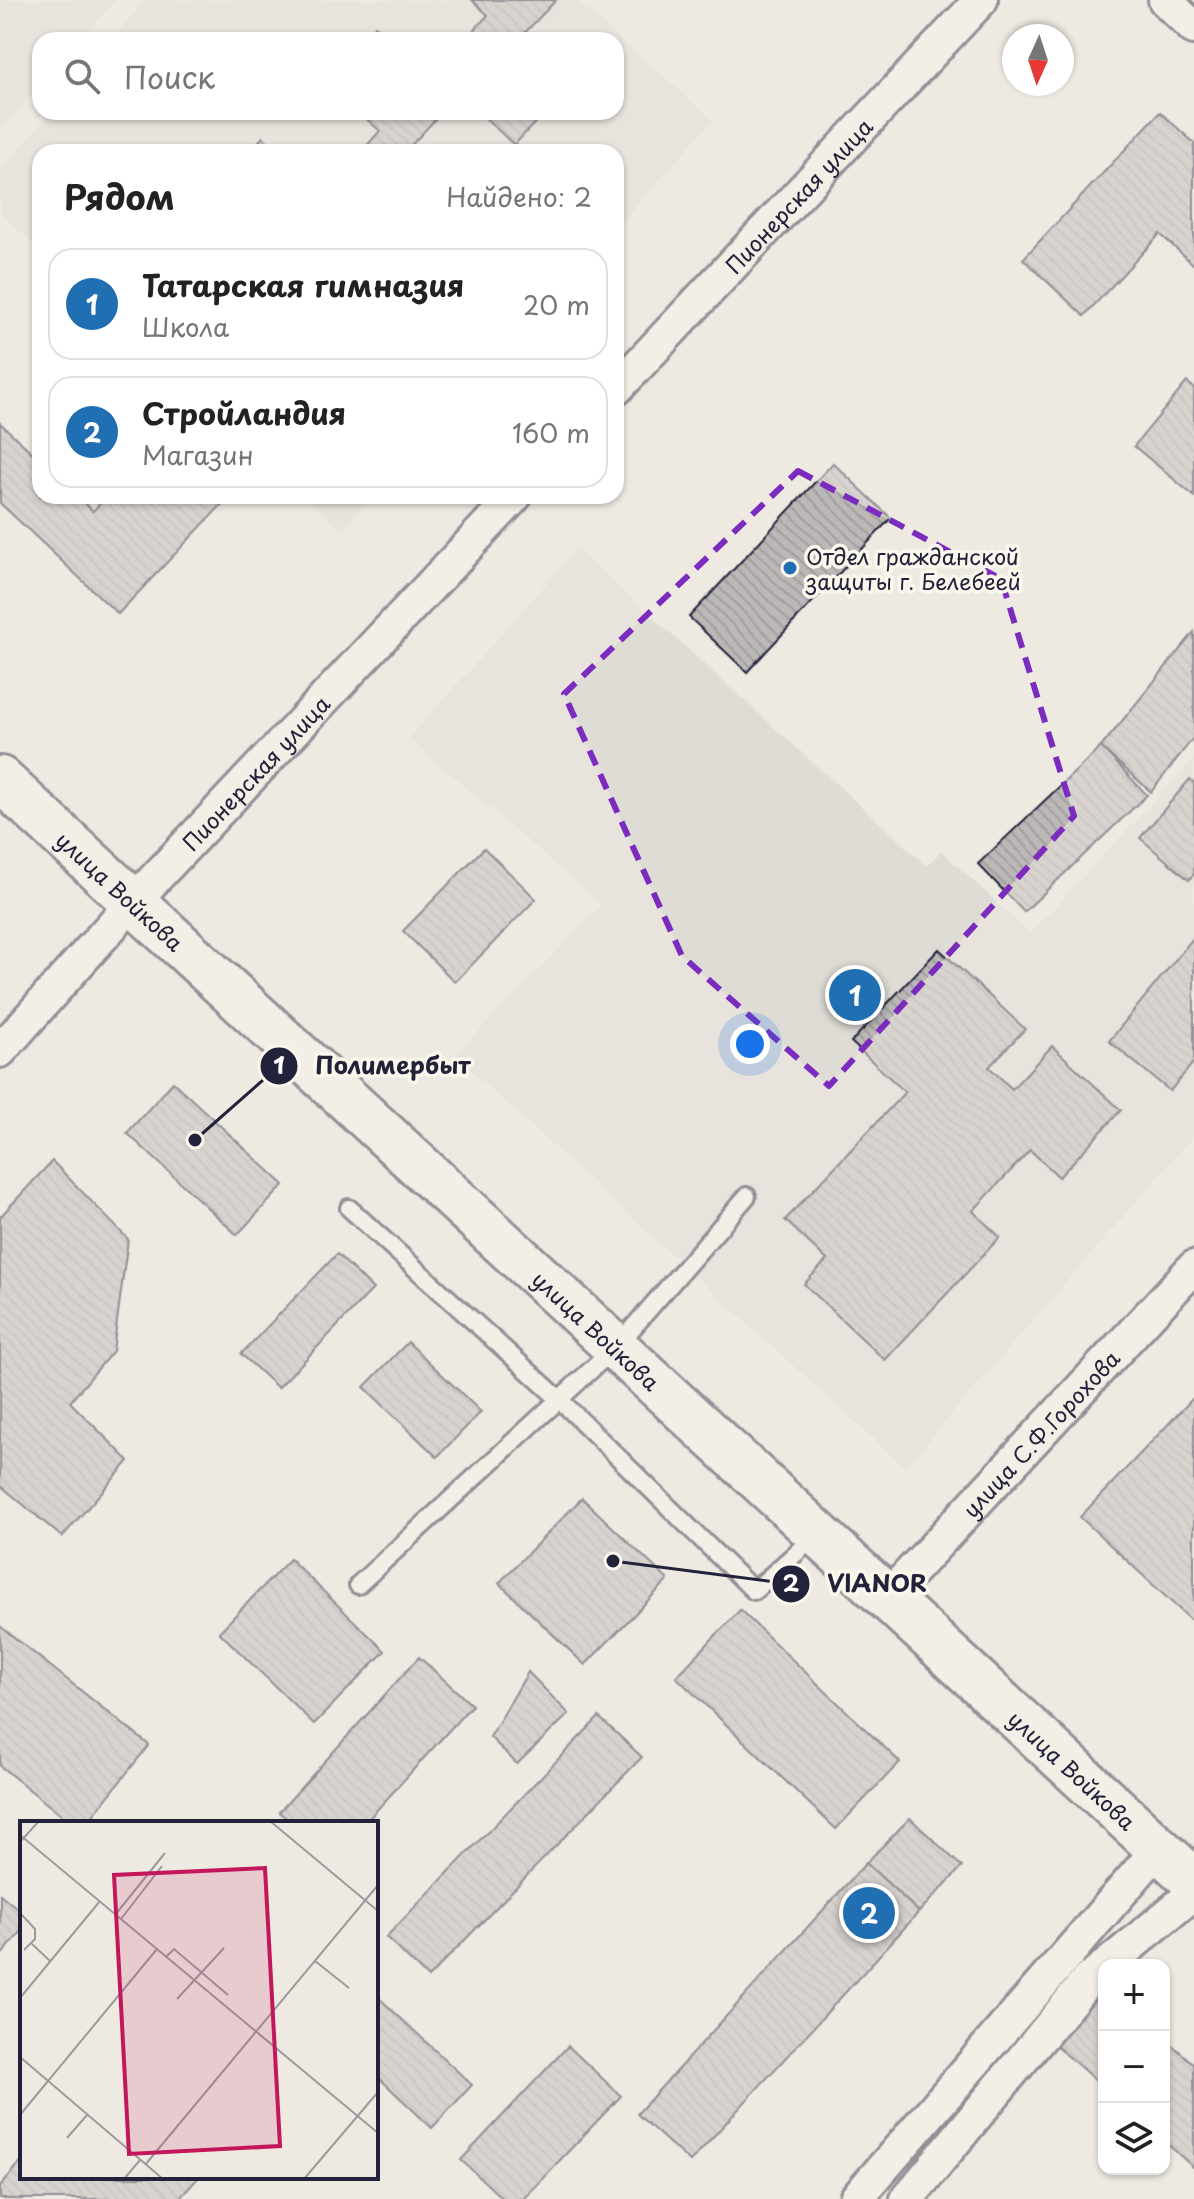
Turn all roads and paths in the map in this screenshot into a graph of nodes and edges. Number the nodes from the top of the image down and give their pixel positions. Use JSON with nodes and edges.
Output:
{"nodes":[{"id":1,"x":981,"y":0,"type":"edge"},
{"id":2,"x":1165,"y":0,"type":"edge"},
{"id":3,"x":1194,"y":28,"type":"edge"},
{"id":4,"x":624,"y":380,"type":"edge"},
{"id":5,"x":507,"y":504,"type":"edge"},
{"id":6,"x":0,"y":779,"type":"edge"},
{"id":7,"x":132,"y":903,"type":"junction"},
{"id":8,"x":0,"y":1051,"type":"edge"},
{"id":9,"x":747,"y":1196,"type":"dead end"},
{"id":10,"x":349,"y":1208,"type":"dead end"},
{"id":11,"x":1194,"y":1267,"type":"edge"},
{"id":12,"x":617,"y":1346,"type":"junction"},
{"id":13,"x":559,"y":1399,"type":"junction"},
{"id":14,"x":816,"y":1534,"type":"junction"},
{"id":15,"x":358,"y":1585,"type":"dead end"},
{"id":16,"x":885,"y":1600,"type":"junction"},
{"id":17,"x":1160,"y":1847,"type":"junction"},
{"id":18,"x":1194,"y":1881,"type":"edge"},
{"id":19,"x":1194,"y":1893,"type":"edge"},
{"id":20,"x":1114,"y":1959,"type":"edge"},
{"id":21,"x":1098,"y":1972,"type":"edge"},
{"id":22,"x":856,"y":2199,"type":"edge"},
{"id":23,"x":907,"y":2199,"type":"edge"}],
"edges":[{"from":1,"to":4,"type":"street","name":"Пионерская улица"},
{"from":2,"to":3,"type":"street"},
{"from":5,"to":7,"type":"street","name":"Пионерская улица"},
{"from":6,"to":7,"type":"main road","name":"улица Войкова"},
{"from":7,"to":8,"type":"street","name":"Пионерская улица"},
{"from":7,"to":12,"type":"main road","name":"улица Войкова"},
{"from":9,"to":12,"type":"lane"},
{"from":10,"to":13,"type":"lane"},
{"from":11,"to":16,"type":"street","name":"улица С.Ф.Горохова"},
{"from":12,"to":13,"type":"lane"},
{"from":12,"to":14,"type":"main road","name":"улица Войкова"},
{"from":13,"to":14,"type":"lane"},
{"from":13,"to":15,"type":"lane"},
{"from":14,"to":16,"type":"main road","name":"улица Войкова"},
{"from":16,"to":17,"type":"main road","name":"улица Войкова"},
{"from":17,"to":18,"type":"main road","name":"улица Войкова"},
{"from":17,"to":22,"type":"street"},
{"from":19,"to":20,"type":"street"},
{"from":21,"to":23,"type":"street"}]}
